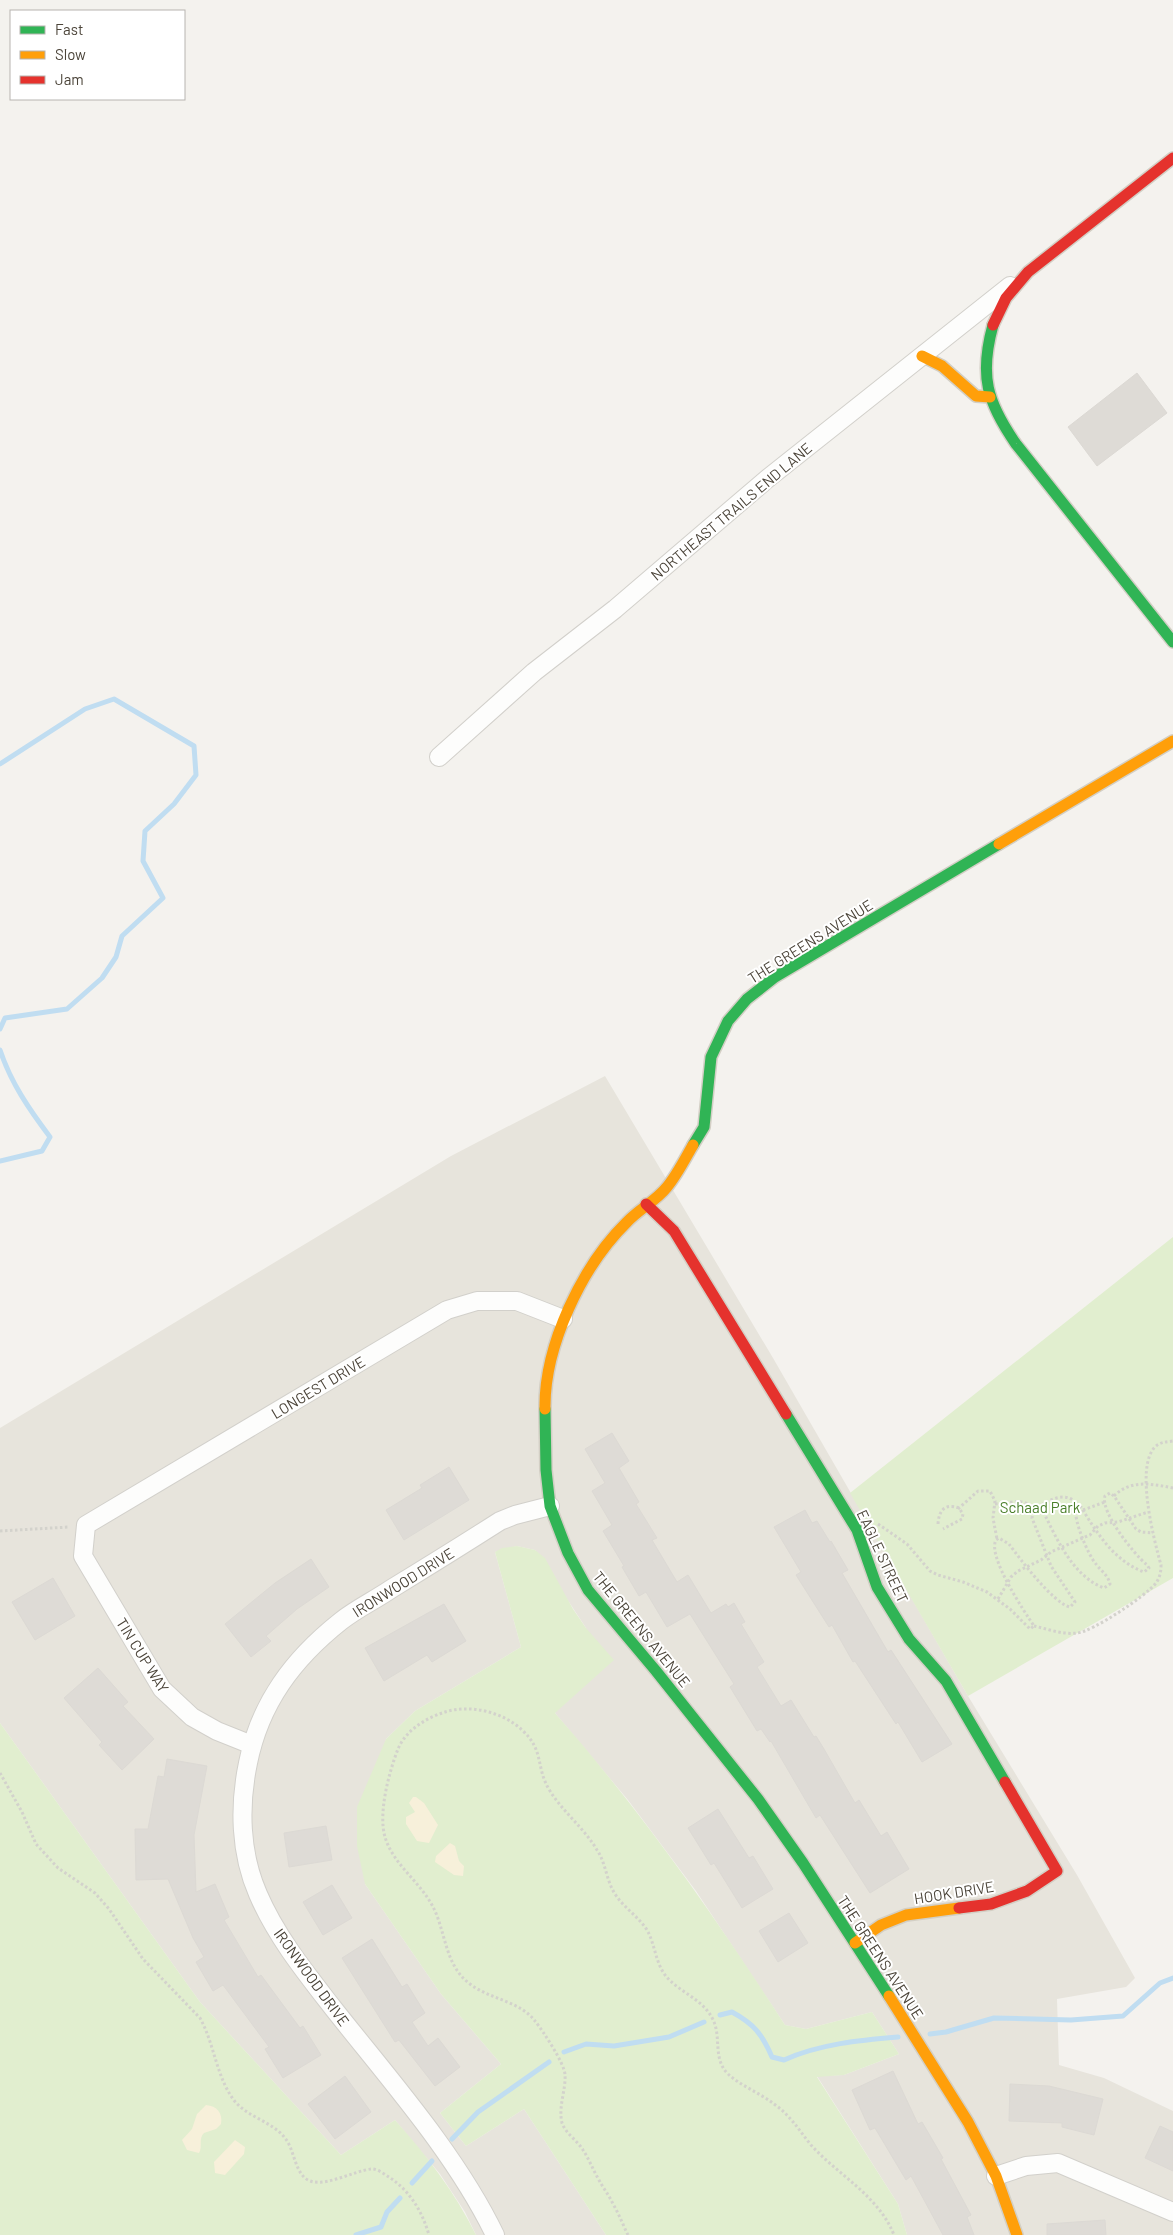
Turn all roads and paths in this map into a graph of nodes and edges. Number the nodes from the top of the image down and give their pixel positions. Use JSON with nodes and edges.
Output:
{"nodes":[{"id":1,"x":1173,"y":158,"type":"edge"},
{"id":2,"x":1028,"y":272,"type":"junction"},
{"id":3,"x":922,"y":356,"type":"junction"},
{"id":4,"x":990,"y":397,"type":"junction"},
{"id":5,"x":1173,"y":642,"type":"edge"},
{"id":6,"x":1173,"y":741,"type":"edge"},
{"id":7,"x":439,"y":757,"type":"dead end"},
{"id":8,"x":646,"y":1204,"type":"junction"},
{"id":9,"x":563,"y":1319,"type":"junction"},
{"id":10,"x":1173,"y":1441,"type":"edge"},
{"id":11,"x":1146,"y":1482,"type":"junction"},
{"id":12,"x":1173,"y":1488,"type":"edge"},
{"id":13,"x":1114,"y":1496,"type":"junction"},
{"id":14,"x":1105,"y":1502,"type":"junction"},
{"id":15,"x":995,"y":1504,"type":"junction"},
{"id":16,"x":550,"y":1506,"type":"junction"},
{"id":17,"x":1078,"y":1506,"type":"junction"},
{"id":18,"x":959,"y":1509,"type":"junction"},
{"id":19,"x":1035,"y":1509,"type":"junction"},
{"id":20,"x":1083,"y":1510,"type":"junction"},
{"id":21,"x":1148,"y":1512,"type":"junction"},
{"id":22,"x":873,"y":1518,"type":"dead end"},
{"id":23,"x":1128,"y":1518,"type":"junction"},
{"id":24,"x":1114,"y":1522,"type":"junction"},
{"id":25,"x":938,"y":1524,"type":"dead end"},
{"id":26,"x":86,"y":1525,"type":"junction"},
{"id":27,"x":943,"y":1529,"type":"dead end"},
{"id":28,"x":1095,"y":1530,"type":"junction"},
{"id":29,"x":0,"y":1531,"type":"edge"},
{"id":30,"x":1153,"y":1533,"type":"junction"},
{"id":31,"x":1083,"y":1538,"type":"junction"},
{"id":32,"x":997,"y":1540,"type":"junction"},
{"id":33,"x":1061,"y":1546,"type":"junction"},
{"id":34,"x":1046,"y":1555,"type":"junction"},
{"id":35,"x":1027,"y":1567,"type":"junction"},
{"id":36,"x":1008,"y":1582,"type":"junction"},
{"id":37,"x":998,"y":1600,"type":"junction"},
{"id":38,"x":1034,"y":1626,"type":"junction"},
{"id":39,"x":252,"y":1745,"type":"junction"},
{"id":40,"x":0,"y":1773,"type":"edge"},
{"id":41,"x":1057,"y":1871,"type":"joint"},
{"id":42,"x":855,"y":1943,"type":"junction"},
{"id":43,"x":996,"y":2176,"type":"junction"},
{"id":44,"x":1173,"y":2212,"type":"edge"},
{"id":45,"x":429,"y":2235,"type":"edge"},
{"id":46,"x":495,"y":2235,"type":"edge"},
{"id":47,"x":628,"y":2235,"type":"edge"},
{"id":48,"x":894,"y":2235,"type":"edge"},
{"id":49,"x":1017,"y":2235,"type":"edge"}],
"edges":[{"from":1,"to":2,"type":"street"},
{"from":2,"to":3,"type":"street","name":"NORTHEAST TRAILS END LANE"},
{"from":2,"to":4,"type":"street"},
{"from":3,"to":4,"type":"street"},
{"from":3,"to":7,"type":"street","name":"NORTHEAST TRAILS END LANE"},
{"from":4,"to":5,"type":"street"},
{"from":6,"to":8,"type":"street","name":"THE GREENS AVENUE"},
{"from":8,"to":9,"type":"street","name":"THE GREENS AVENUE"},
{"from":8,"to":41,"type":"street","name":"EAGLE STREET"},
{"from":9,"to":16,"type":"street","name":"THE GREENS AVENUE"},
{"from":9,"to":26,"type":"street","name":"LONGEST DRIVE"},
{"from":10,"to":11,"type":"path"},
{"from":11,"to":12,"type":"path"},
{"from":11,"to":13,"type":"path"},
{"from":11,"to":21,"type":"path"},
{"from":13,"to":14,"type":"path"},
{"from":13,"to":23,"type":"path"},
{"from":14,"to":20,"type":"path"},
{"from":14,"to":24,"type":"path"},
{"from":15,"to":18,"type":"path"},
{"from":15,"to":19,"type":"path"},
{"from":15,"to":32,"type":"path"},
{"from":16,"to":39,"type":"street","name":"IRONWOOD DRIVE"},
{"from":16,"to":42,"type":"street","name":"THE GREENS AVENUE"},
{"from":17,"to":19,"type":"path"},
{"from":17,"to":20,"type":"path"},
{"from":17,"to":31,"type":"path"},
{"from":18,"to":25,"type":"path"},
{"from":18,"to":27,"type":"path"},
{"from":19,"to":33,"type":"path"},
{"from":19,"to":34,"type":"path"},
{"from":20,"to":28,"type":"path"},
{"from":21,"to":23,"type":"path"},
{"from":21,"to":30,"type":"path"},
{"from":22,"to":37,"type":"path"},
{"from":23,"to":24,"type":"path"},
{"from":23,"to":30,"type":"path"},
{"from":24,"to":28,"type":"path"},
{"from":24,"to":28,"type":"path"},
{"from":26,"to":29,"type":"path"},
{"from":26,"to":39,"type":"street","name":"TIN CUP WAY"},
{"from":28,"to":31,"type":"path"},
{"from":30,"to":38,"type":"path"},
{"from":31,"to":33,"type":"path"},
{"from":31,"to":33,"type":"path"},
{"from":32,"to":35,"type":"path"},
{"from":32,"to":36,"type":"path"},
{"from":33,"to":34,"type":"path"},
{"from":34,"to":35,"type":"path"},
{"from":34,"to":35,"type":"path"},
{"from":35,"to":36,"type":"path"},
{"from":36,"to":37,"type":"path"},
{"from":36,"to":38,"type":"path"},
{"from":37,"to":38,"type":"path"},
{"from":39,"to":46,"type":"street","name":"IRONWOOD DRIVE"},
{"from":40,"to":45,"type":"path"},
{"from":41,"to":42,"type":"street","name":"HOOK DRIVE"},
{"from":42,"to":43,"type":"street","name":"THE GREENS AVENUE"},
{"from":43,"to":44,"type":"street"},
{"from":43,"to":49,"type":"street","name":"THE GREENS AVENUE"},
{"from":47,"to":48,"type":"path"}]}
